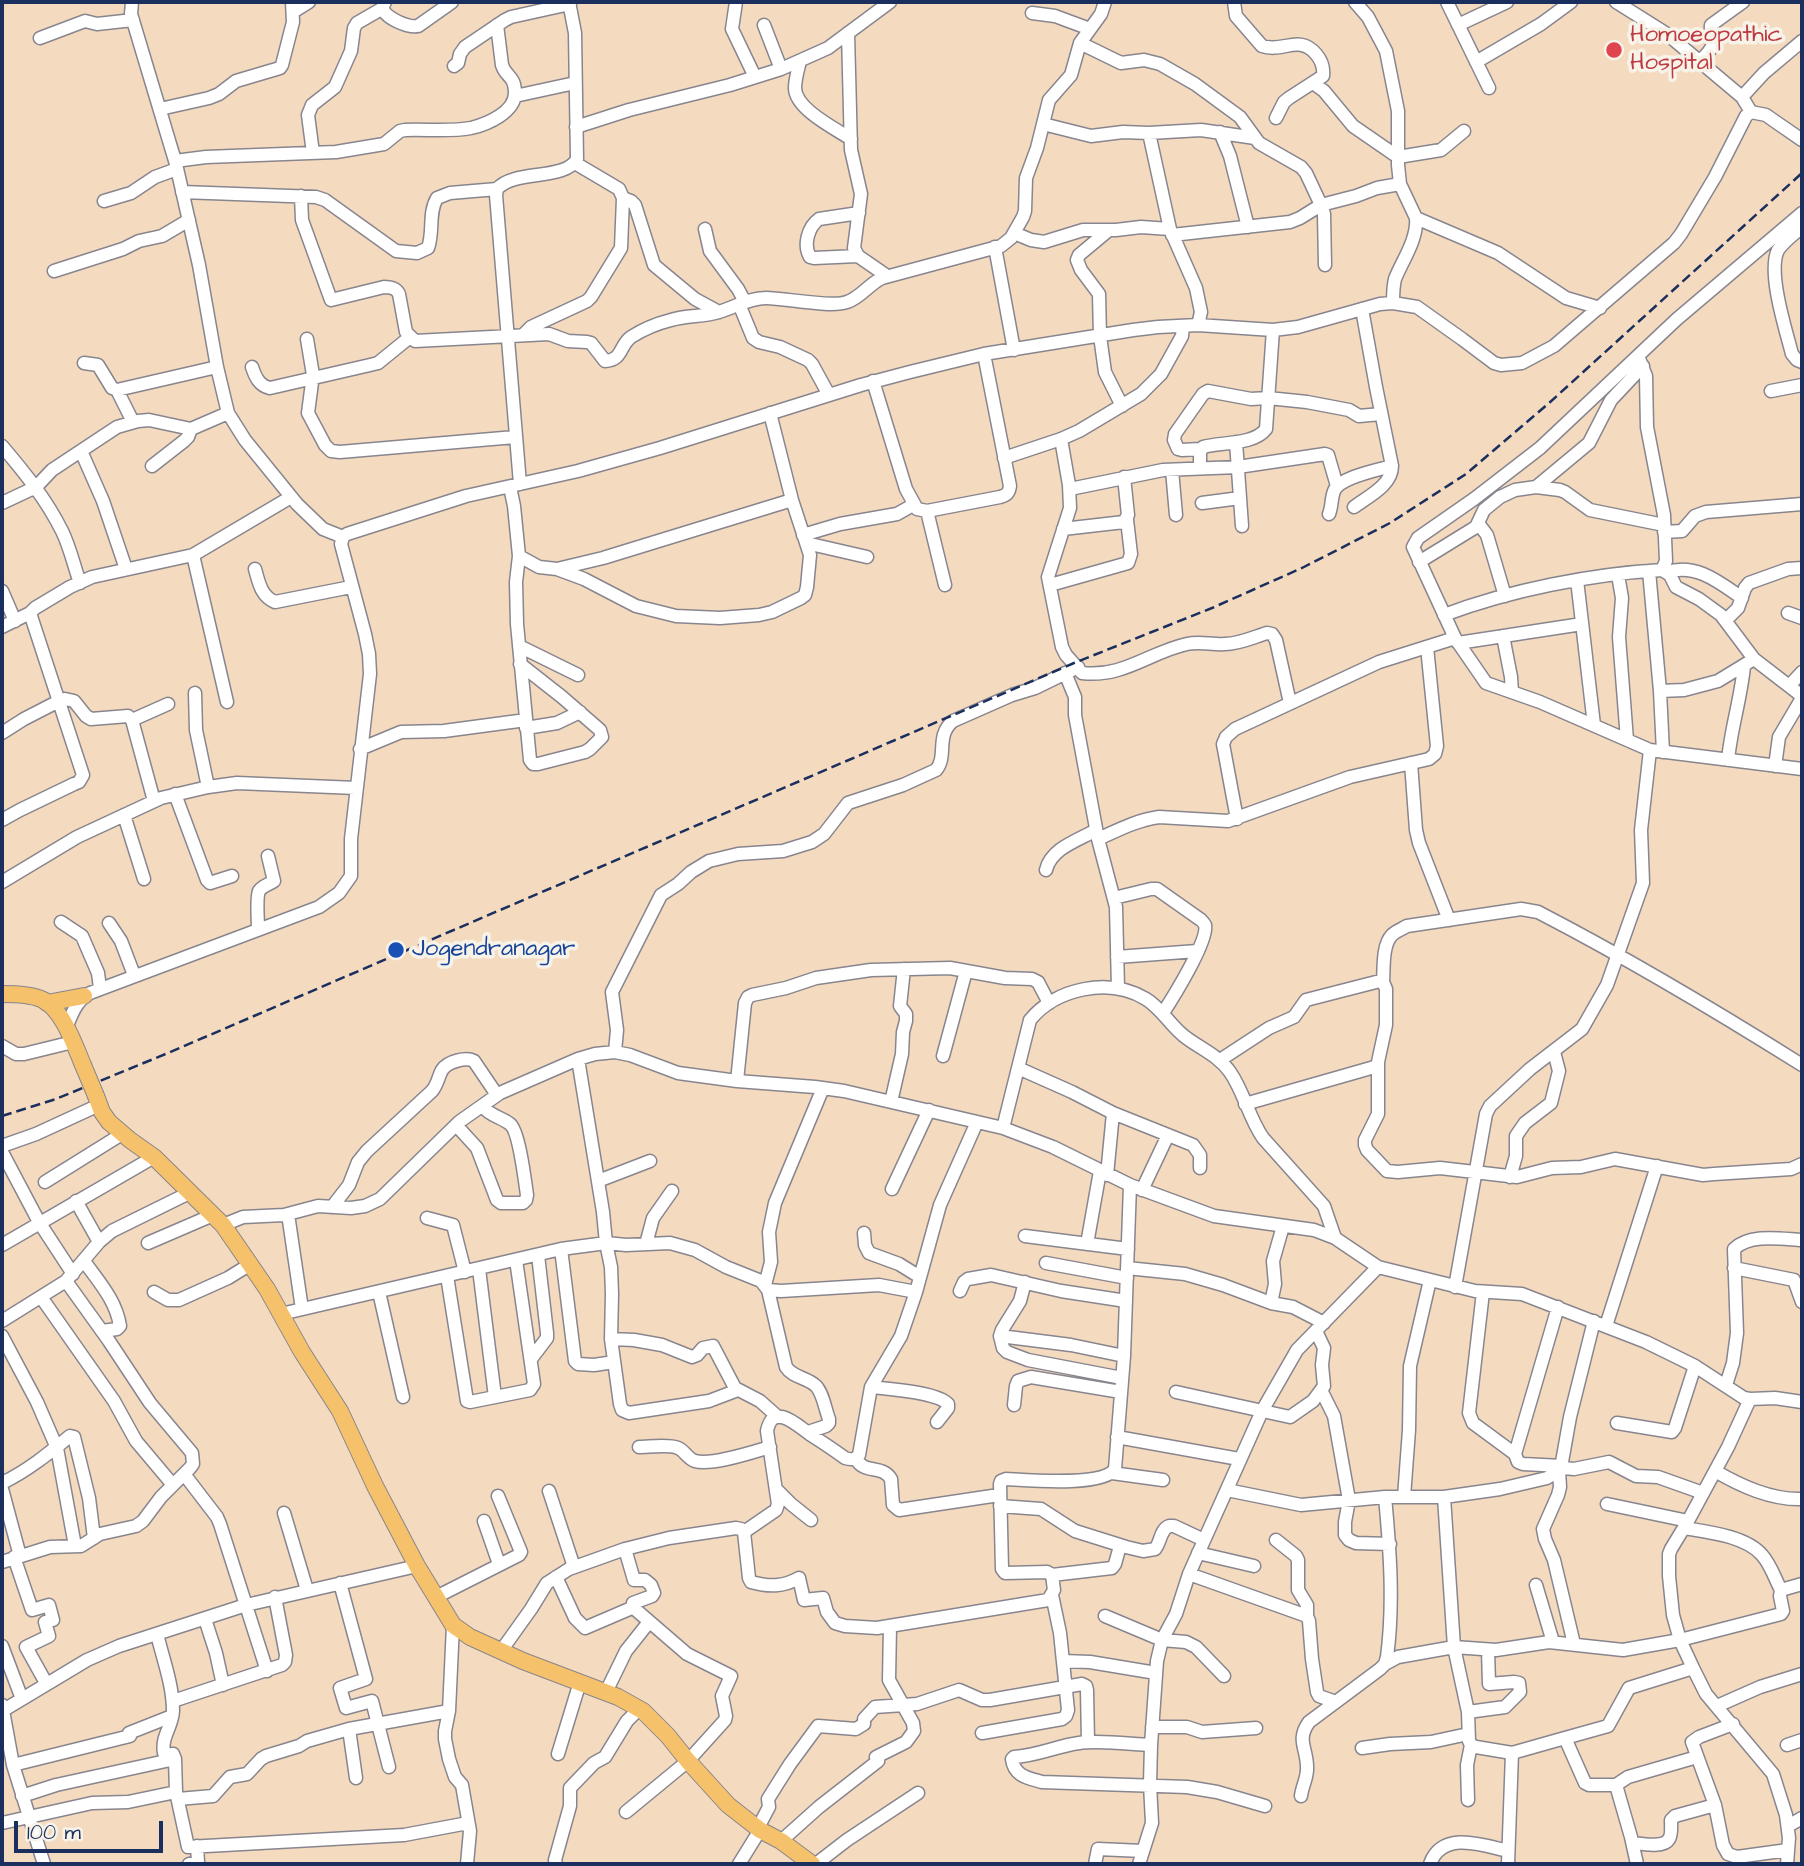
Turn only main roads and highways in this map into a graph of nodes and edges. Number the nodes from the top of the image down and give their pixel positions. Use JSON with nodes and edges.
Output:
{"nodes":[{"id":1,"x":2,"y":994,"type":"edge"},
{"id":2,"x":84,"y":996,"type":"road end"},
{"id":3,"x":47,"y":1003,"type":"junction"},
{"id":4,"x":814,"y":1864,"type":"edge"}],
"edges":[{"from":1,"to":3,"type":"main road"},
{"from":2,"to":3,"type":"main road"},
{"from":3,"to":4,"type":"main road","bridge":true}]}
